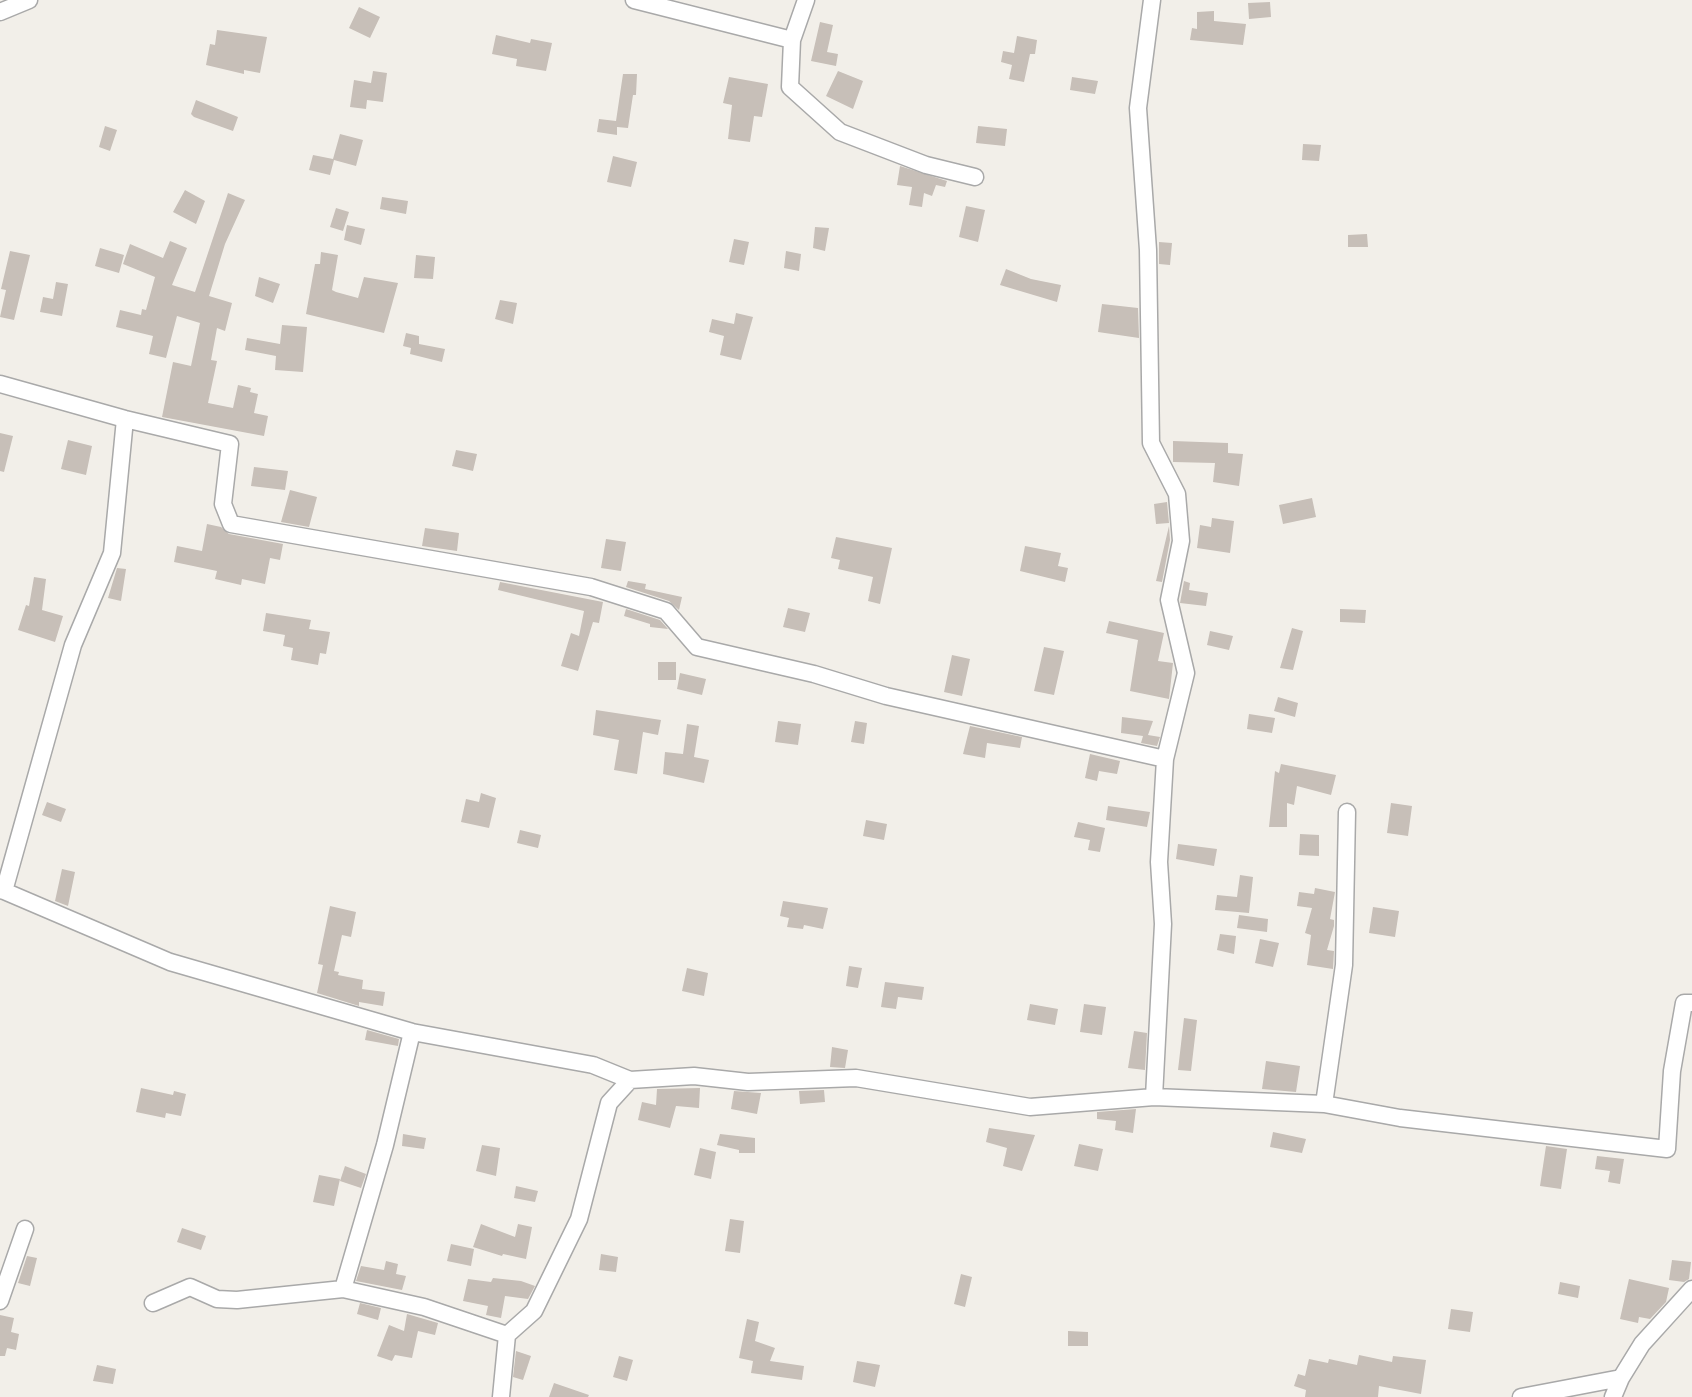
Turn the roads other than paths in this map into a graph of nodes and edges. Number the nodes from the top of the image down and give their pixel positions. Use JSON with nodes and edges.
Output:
{"nodes":[{"id":1,"x":29,"y":0,"type":"edge"},
{"id":2,"x":634,"y":0,"type":"edge"},
{"id":3,"x":806,"y":0,"type":"edge"},
{"id":4,"x":1152,"y":0,"type":"edge"},
{"id":5,"x":0,"y":12,"type":"edge"},
{"id":6,"x":792,"y":40,"type":"junction"},
{"id":7,"x":975,"y":177,"type":"dead end"},
{"id":8,"x":0,"y":384,"type":"edge"},
{"id":9,"x":125,"y":419,"type":"junction"},
{"id":10,"x":1165,"y":759,"type":"junction"},
{"id":11,"x":1347,"y":813,"type":"dead end"},
{"id":12,"x":2,"y":890,"type":"edge"},
{"id":13,"x":1692,"y":1003,"type":"edge"},
{"id":14,"x":412,"y":1032,"type":"junction"},
{"id":15,"x":629,"y":1080,"type":"junction"},
{"id":16,"x":1154,"y":1097,"type":"junction"},
{"id":17,"x":1324,"y":1104,"type":"junction"},
{"id":18,"x":25,"y":1229,"type":"dead end"},
{"id":19,"x":343,"y":1289,"type":"junction"},
{"id":20,"x":1692,"y":1289,"type":"edge"},
{"id":21,"x":0,"y":1301,"type":"edge"},
{"id":22,"x":153,"y":1303,"type":"dead end"},
{"id":23,"x":507,"y":1335,"type":"junction"},
{"id":24,"x":1621,"y":1378,"type":"junction"},
{"id":25,"x":501,"y":1397,"type":"edge"},
{"id":26,"x":1521,"y":1397,"type":"edge"},
{"id":27,"x":1613,"y":1397,"type":"edge"}],
"edges":[{"from":1,"to":5,"type":"street"},
{"from":2,"to":6,"type":"street"},
{"from":3,"to":6,"type":"street"},
{"from":4,"to":10,"type":"street"},
{"from":6,"to":7,"type":"street"},
{"from":8,"to":9,"type":"street"},
{"from":9,"to":10,"type":"street"},
{"from":9,"to":12,"type":"street"},
{"from":10,"to":16,"type":"street"},
{"from":11,"to":17,"type":"street"},
{"from":12,"to":14,"type":"street"},
{"from":13,"to":17,"type":"street"},
{"from":14,"to":15,"type":"street"},
{"from":14,"to":19,"type":"street"},
{"from":15,"to":16,"type":"street"},
{"from":15,"to":23,"type":"street"},
{"from":16,"to":17,"type":"street"},
{"from":18,"to":21,"type":"street"},
{"from":19,"to":22,"type":"street"},
{"from":19,"to":23,"type":"street"},
{"from":20,"to":24,"type":"street"},
{"from":23,"to":25,"type":"street"},
{"from":24,"to":26,"type":"street"},
{"from":24,"to":27,"type":"street"}]}
